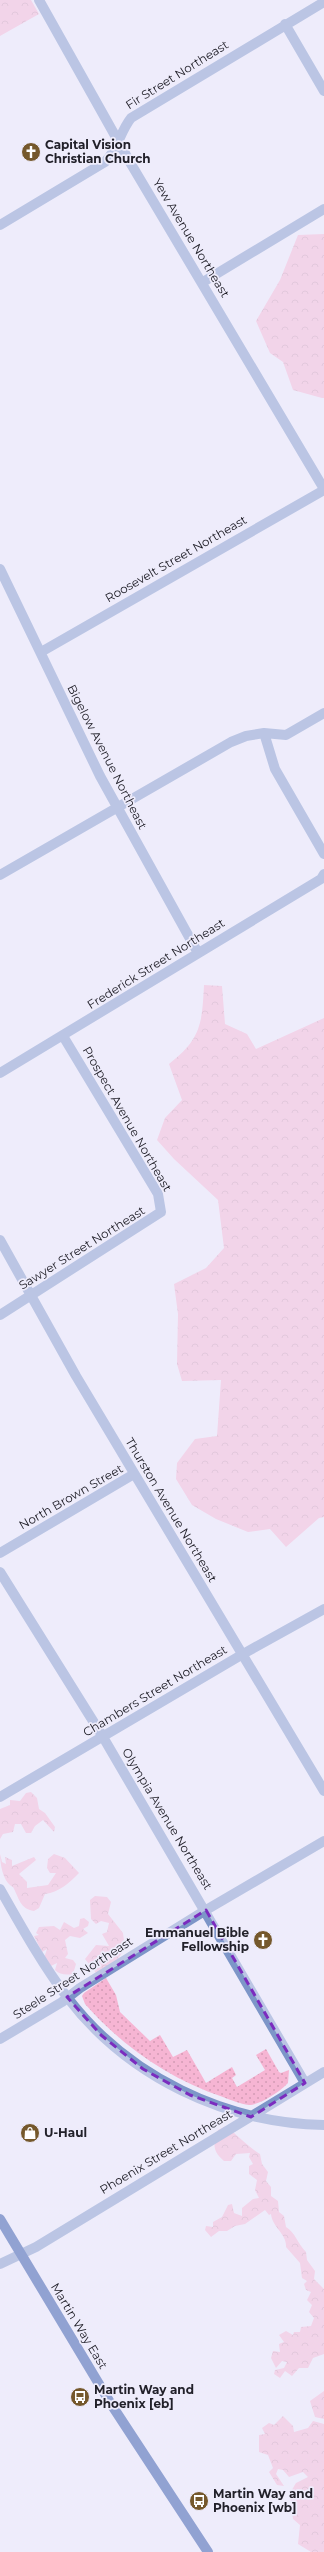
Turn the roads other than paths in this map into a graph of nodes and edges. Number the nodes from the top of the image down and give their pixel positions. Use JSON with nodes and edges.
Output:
{"nodes":[{"id":1,"x":39,"y":0,"type":"edge"},
{"id":2,"x":324,"y":2,"type":"edge"},
{"id":3,"x":285,"y":24,"type":"junction"},
{"id":4,"x":324,"y":91,"type":"edge"},
{"id":5,"x":119,"y":140,"type":"junction"},
{"id":6,"x":324,"y":209,"type":"edge"},
{"id":7,"x":0,"y":225,"type":"edge"},
{"id":8,"x":203,"y":282,"type":"junction"},
{"id":9,"x":324,"y":489,"type":"edge"},
{"id":10,"x":0,"y":569,"type":"edge"},
{"id":11,"x":41,"y":652,"type":"junction"},
{"id":12,"x":324,"y":713,"type":"edge"},
{"id":13,"x":264,"y":733,"type":"junction"},
{"id":14,"x":116,"y":807,"type":"junction"},
{"id":15,"x":324,"y":854,"type":"edge"},
{"id":16,"x":324,"y":874,"type":"edge"},
{"id":17,"x":0,"y":875,"type":"edge"},
{"id":18,"x":198,"y":953,"type":"junction"},
{"id":19,"x":63,"y":1036,"type":"junction"},
{"id":20,"x":0,"y":1073,"type":"edge"},
{"id":21,"x":158,"y":1216,"type":"joint"},
{"id":22,"x":0,"y":1240,"type":"edge"},
{"id":23,"x":31,"y":1296,"type":"junction"},
{"id":24,"x":0,"y":1315,"type":"edge"},
{"id":25,"x":134,"y":1474,"type":"junction"},
{"id":26,"x":0,"y":1553,"type":"edge"},
{"id":27,"x":0,"y":1572,"type":"edge"},
{"id":28,"x":324,"y":1609,"type":"edge"},
{"id":29,"x":243,"y":1654,"type":"junction"},
{"id":30,"x":103,"y":1737,"type":"junction"},
{"id":31,"x":324,"y":1791,"type":"edge"},
{"id":32,"x":0,"y":1797,"type":"edge"},
{"id":33,"x":324,"y":1841,"type":"edge"},
{"id":34,"x":0,"y":1889,"type":"edge"},
{"id":35,"x":206,"y":1910,"type":"junction"},
{"id":36,"x":67,"y":1997,"type":"junction"},
{"id":37,"x":0,"y":2039,"type":"edge"},
{"id":38,"x":324,"y":2072,"type":"edge"},
{"id":39,"x":305,"y":2083,"type":"junction"},
{"id":40,"x":251,"y":2117,"type":"junction"},
{"id":41,"x":324,"y":2125,"type":"edge"},
{"id":42,"x":0,"y":2219,"type":"edge"},
{"id":43,"x":21,"y":2254,"type":"junction"},
{"id":44,"x":0,"y":2264,"type":"edge"},
{"id":45,"x":208,"y":2552,"type":"edge"}],
"edges":[{"from":1,"to":5,"type":"street","name":"Yew Avenue Northeast"},
{"from":2,"to":3,"type":"street","name":"Fir Street Northeast"},
{"from":3,"to":4,"type":"street"},
{"from":3,"to":5,"type":"street","name":"Fir Street Northeast"},
{"from":5,"to":7,"type":"street","name":"Fir Street Northeast"},
{"from":5,"to":8,"type":"street","name":"Yew Avenue Northeast"},
{"from":6,"to":8,"type":"street"},
{"from":8,"to":9,"type":"street","name":"Yew Avenue Northeast"},
{"from":9,"to":11,"type":"street","name":"Roosevelt Street Northeast"},
{"from":10,"to":11,"type":"street","name":"Bigelow Avenue Northeast"},
{"from":11,"to":14,"type":"street","name":"Bigelow Avenue Northeast"},
{"from":12,"to":13,"type":"street"},
{"from":13,"to":14,"type":"street"},
{"from":13,"to":15,"type":"street"},
{"from":14,"to":17,"type":"street"},
{"from":14,"to":18,"type":"street","name":"Bigelow Avenue Northeast"},
{"from":16,"to":18,"type":"street","name":"Frederick Street Northeast"},
{"from":18,"to":19,"type":"street","name":"Frederick Street Northeast"},
{"from":19,"to":20,"type":"street","name":"Frederick Street Northeast"},
{"from":19,"to":21,"type":"street","name":"Prospect Avenue Northeast"},
{"from":21,"to":23,"type":"street","name":"Sawyer Street Northeast"},
{"from":22,"to":23,"type":"street","name":"Thurston Avenue Northeast"},
{"from":23,"to":24,"type":"street","name":"Sawyer Street Northeast"},
{"from":23,"to":25,"type":"street","name":"Thurston Avenue Northeast"},
{"from":25,"to":26,"type":"street","name":"North Brown Street"},
{"from":25,"to":29,"type":"street","name":"Thurston Avenue Northeast"},
{"from":27,"to":30,"type":"street","name":"Olympia Avenue Northeast"},
{"from":28,"to":29,"type":"street","name":"Chambers Street Northeast"},
{"from":29,"to":30,"type":"street","name":"Chambers Street Northeast"},
{"from":29,"to":31,"type":"street","name":"Thurston Avenue Northeast"},
{"from":30,"to":32,"type":"street","name":"Chambers Street Northeast"},
{"from":30,"to":35,"type":"street","name":"Olympia Avenue Northeast"},
{"from":33,"to":35,"type":"street","name":"Steele Street Northeast"},
{"from":34,"to":36,"type":"street"},
{"from":35,"to":36,"type":"street","name":"Steele Street Northeast"},
{"from":35,"to":39,"type":"street","name":"Olympia Avenue Northeast"},
{"from":36,"to":37,"type":"street","name":"Steele Street Northeast"},
{"from":36,"to":40,"type":"street"},
{"from":38,"to":39,"type":"street","name":"Phoenix Street Northeast"},
{"from":39,"to":40,"type":"street","name":"Phoenix Street Northeast"},
{"from":40,"to":41,"type":"street"},
{"from":40,"to":43,"type":"street","name":"Phoenix Street Northeast"},
{"from":42,"to":43,"type":"main road","name":"Martin Way East"},
{"from":43,"to":44,"type":"street","name":"Phoenix Street Northeast"},
{"from":43,"to":45,"type":"main road","name":"Martin Way East"}]}
